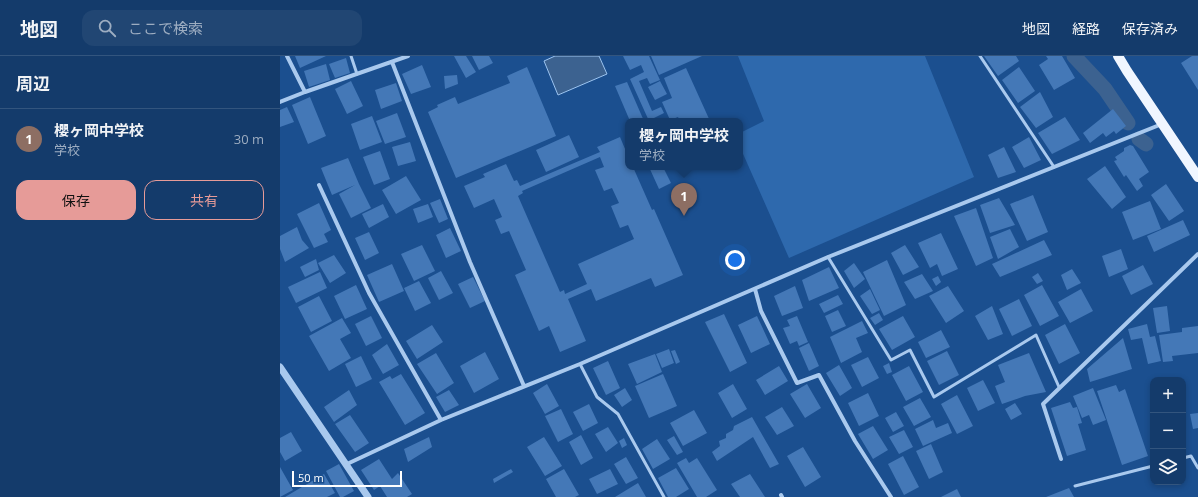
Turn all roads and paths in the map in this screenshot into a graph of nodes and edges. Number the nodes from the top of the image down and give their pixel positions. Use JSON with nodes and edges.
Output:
{"nodes":[{"id":1,"x":287,"y":56,"type":"edge"},
{"id":2,"x":351,"y":56,"type":"edge"},
{"id":3,"x":408,"y":56,"type":"edge"},
{"id":4,"x":980,"y":56,"type":"edge"},
{"id":5,"x":1118,"y":56,"type":"edge"},
{"id":6,"x":392,"y":62,"type":"junction"},
{"id":7,"x":357,"y":74,"type":"junction"},
{"id":8,"x":305,"y":92,"type":"junction"},
{"id":9,"x":280,"y":102,"type":"edge"},
{"id":10,"x":1162,"y":123,"type":"junction"},
{"id":11,"x":1054,"y":167,"type":"junction"},
{"id":12,"x":1198,"y":177,"type":"edge"},
{"id":13,"x":320,"y":185,"type":"dead end"},
{"id":14,"x":1198,"y":254,"type":"edge"},
{"id":15,"x":828,"y":257,"type":"junction"},
{"id":16,"x":755,"y":289,"type":"junction"},
{"id":17,"x":580,"y":364,"type":"junction"},
{"id":18,"x":280,"y":367,"type":"edge"},
{"id":19,"x":524,"y":386,"type":"junction"},
{"id":20,"x":1059,"y":387,"type":"junction"},
{"id":21,"x":441,"y":420,"type":"junction"},
{"id":22,"x":1186,"y":457,"type":"edge"},
{"id":23,"x":1061,"y":459,"type":"dead end"},
{"id":24,"x":347,"y":464,"type":"junction"},
{"id":25,"x":1150,"y":467,"type":"edge"},
{"id":26,"x":1198,"y":468,"type":"edge"},
{"id":27,"x":1075,"y":486,"type":"dead end"},
{"id":28,"x":368,"y":497,"type":"edge"},
{"id":29,"x":664,"y":497,"type":"edge"},
{"id":30,"x":891,"y":497,"type":"edge"}],
"edges":[{"from":1,"to":8,"type":"street"},
{"from":2,"to":7,"type":"lane"},
{"from":3,"to":6,"type":"street"},
{"from":4,"to":11,"type":"lane"},
{"from":5,"to":10,"type":"main road"},
{"from":6,"to":7,"type":"street"},
{"from":6,"to":19,"type":"street"},
{"from":7,"to":8,"type":"street"},
{"from":8,"to":9,"type":"street"},
{"from":10,"to":11,"type":"street"},
{"from":10,"to":12,"type":"main road"},
{"from":11,"to":15,"type":"street"},
{"from":13,"to":21,"type":"street"},
{"from":14,"to":20,"type":"street"},
{"from":15,"to":16,"type":"street"},
{"from":15,"to":20,"type":"lane"},
{"from":16,"to":17,"type":"street"},
{"from":16,"to":30,"type":"street"},
{"from":17,"to":19,"type":"street"},
{"from":17,"to":29,"type":"lane"},
{"from":18,"to":24,"type":"street"},
{"from":19,"to":21,"type":"street"},
{"from":20,"to":23,"type":"street"},
{"from":21,"to":24,"type":"street"},
{"from":22,"to":26,"type":"lane"},
{"from":24,"to":28,"type":"street"},
{"from":25,"to":27,"type":"lane"}]}
